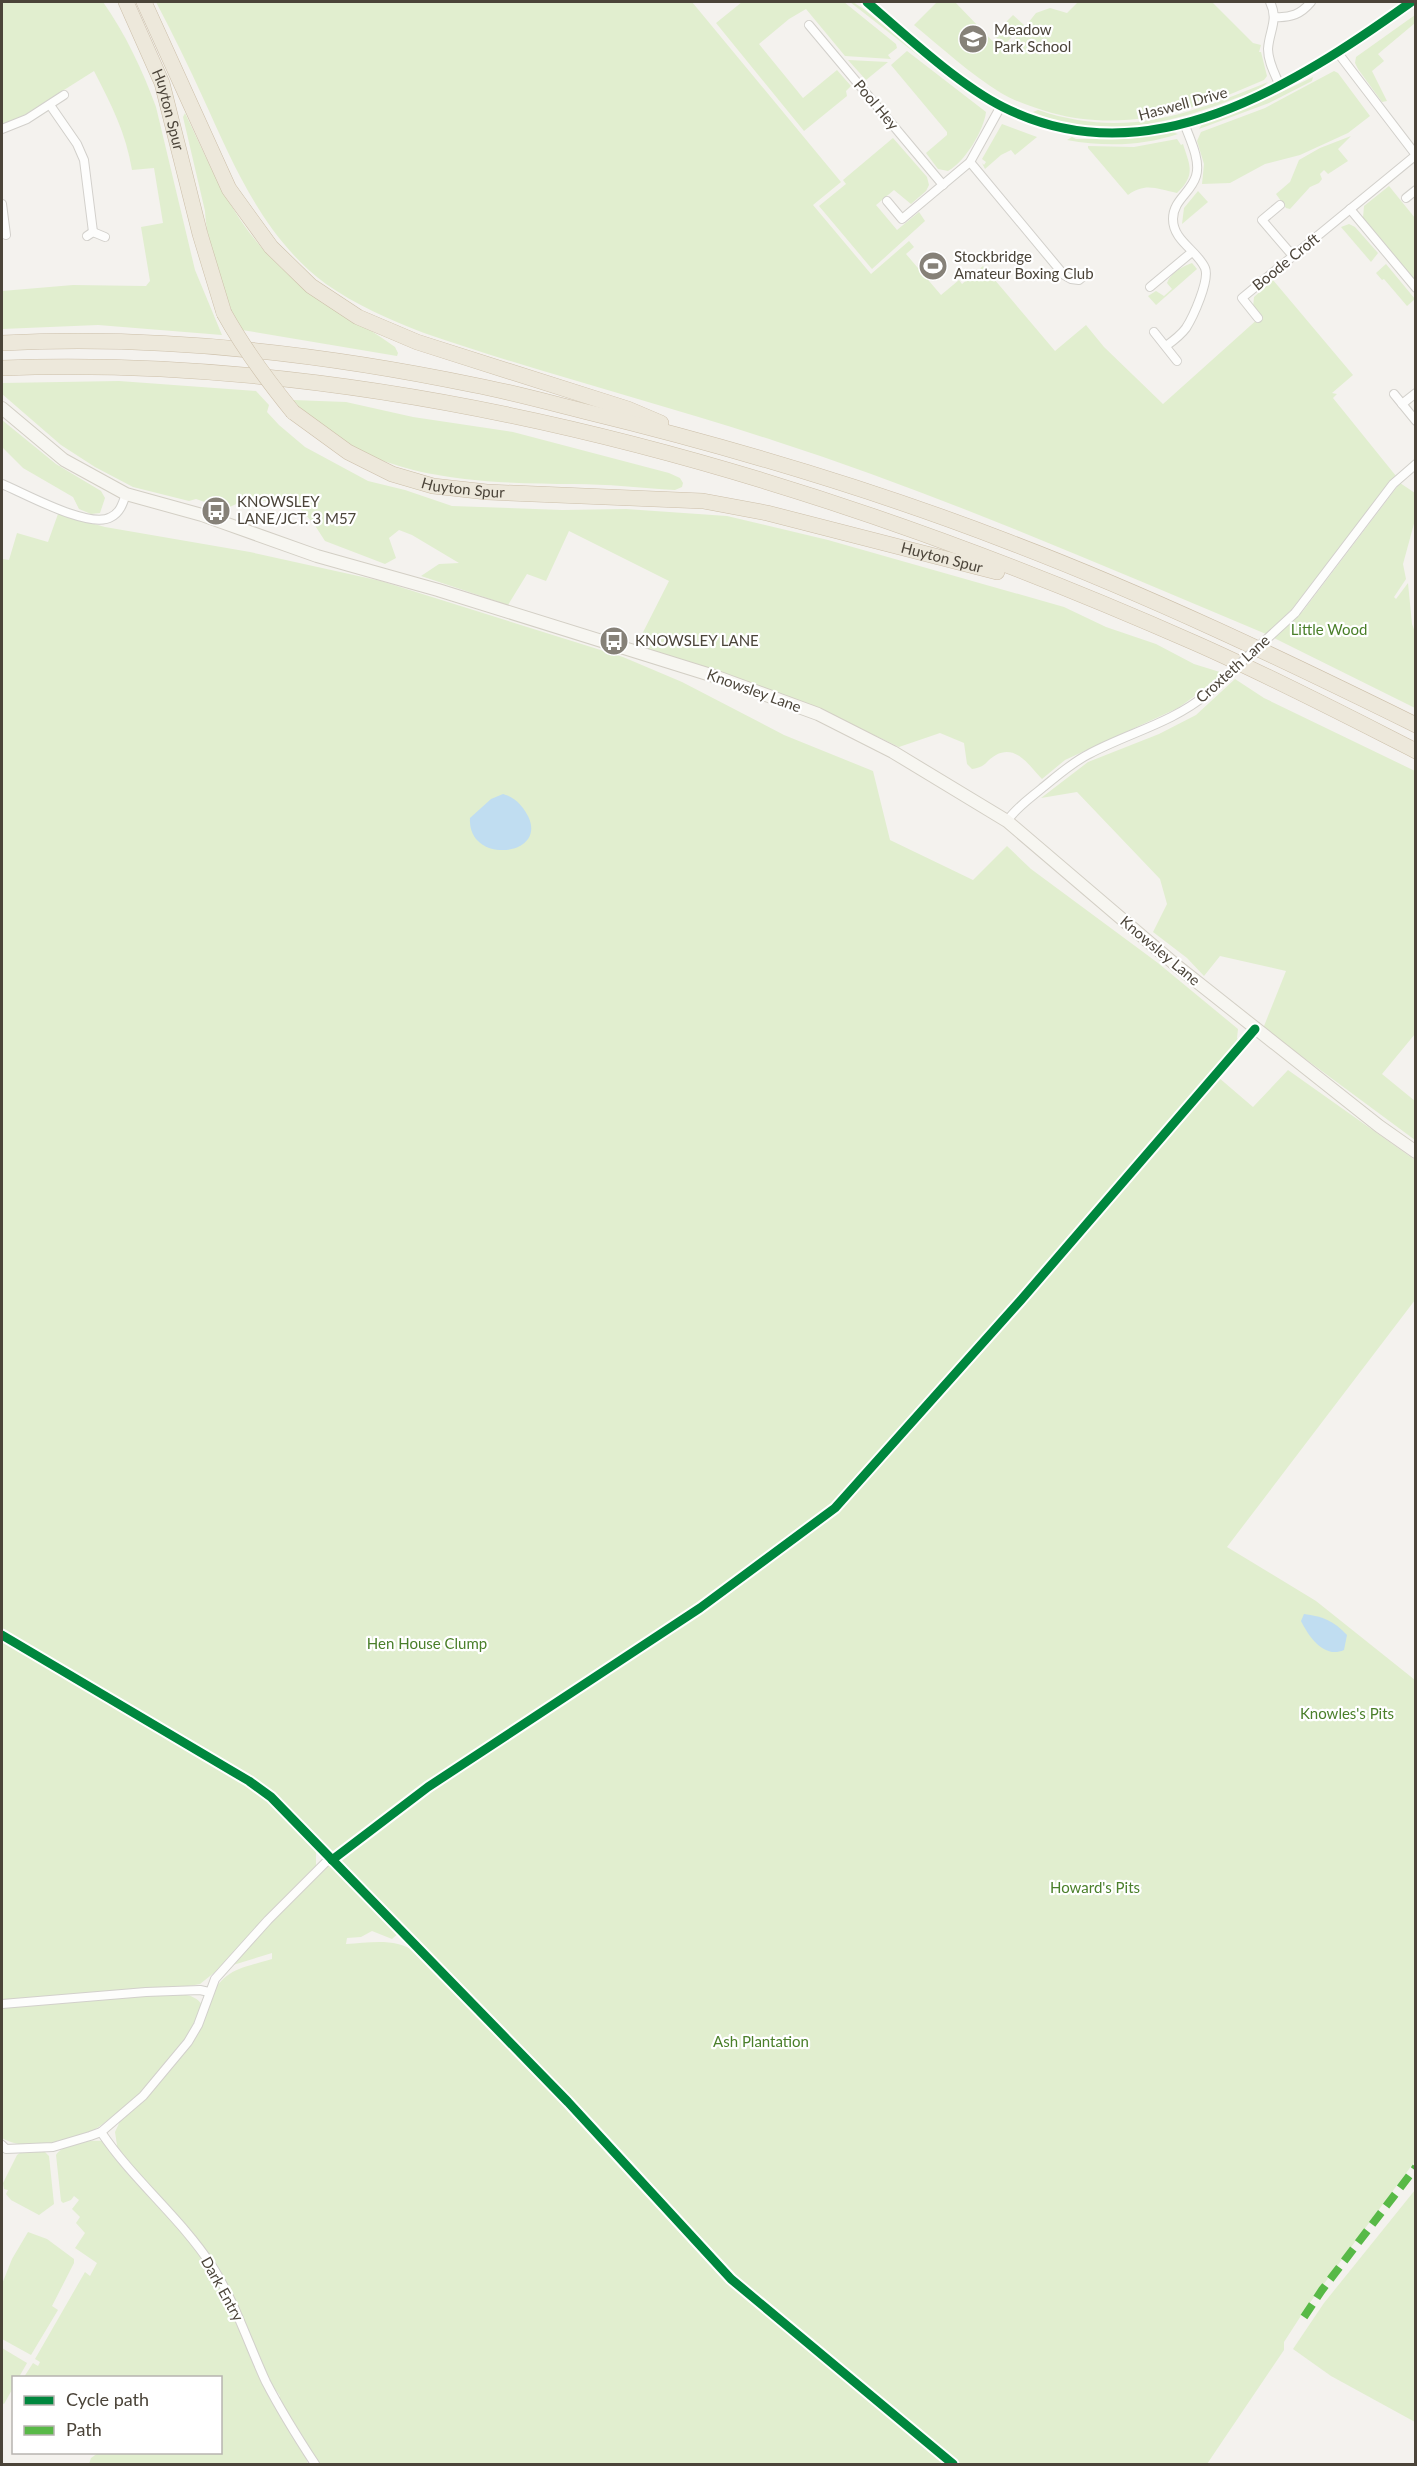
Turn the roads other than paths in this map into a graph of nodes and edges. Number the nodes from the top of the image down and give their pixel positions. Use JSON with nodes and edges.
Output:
{"nodes":[{"id":1,"x":126,"y":2,"type":"edge"},
{"id":2,"x":144,"y":2,"type":"edge"},
{"id":3,"x":867,"y":2,"type":"edge"},
{"id":4,"x":1270,"y":2,"type":"edge"},
{"id":5,"x":1311,"y":2,"type":"edge"},
{"id":6,"x":1411,"y":2,"type":"edge"},
{"id":7,"x":1275,"y":17,"type":"junction"},
{"id":8,"x":809,"y":25,"type":"dead end"},
{"id":9,"x":1338,"y":53,"type":"junction"},
{"id":10,"x":1280,"y":86,"type":"junction"},
{"id":11,"x":64,"y":95,"type":"dead end"},
{"id":12,"x":50,"y":105,"type":"junction"},
{"id":13,"x":1001,"y":106,"type":"junction"},
{"id":14,"x":1184,"y":123,"type":"junction"},
{"id":15,"x":2,"y":129,"type":"edge"},
{"id":16,"x":1416,"y":155,"type":"edge"},
{"id":17,"x":970,"y":162,"type":"junction"},
{"id":18,"x":943,"y":185,"type":"junction"},
{"id":19,"x":1416,"y":190,"type":"edge"},
{"id":20,"x":1406,"y":198,"type":"dead end"},
{"id":21,"x":887,"y":201,"type":"dead end"},
{"id":22,"x":2,"y":204,"type":"edge"},
{"id":23,"x":1280,"y":205,"type":"dead end"},
{"id":24,"x":1350,"y":209,"type":"junction"},
{"id":25,"x":8,"y":236,"type":"edge"},
{"id":26,"x":105,"y":237,"type":"dead end"},
{"id":27,"x":1192,"y":252,"type":"junction"},
{"id":28,"x":1293,"y":256,"type":"junction"},
{"id":29,"x":1086,"y":274,"type":"dead end"},
{"id":30,"x":1157,"y":281,"type":"junction"},
{"id":31,"x":1150,"y":287,"type":"dead end"},
{"id":32,"x":1416,"y":288,"type":"edge"},
{"id":33,"x":1165,"y":290,"type":"dead end"},
{"id":34,"x":1258,"y":318,"type":"dead end"},
{"id":35,"x":1154,"y":332,"type":"dead end"},
{"id":36,"x":2,"y":343,"type":"edge"},
{"id":37,"x":1166,"y":346,"type":"junction"},
{"id":38,"x":1178,"y":361,"type":"dead end"},
{"id":39,"x":2,"y":368,"type":"edge"},
{"id":40,"x":1416,"y":393,"type":"edge"},
{"id":41,"x":1394,"y":394,"type":"dead end"},
{"id":42,"x":1402,"y":404,"type":"junction"},
{"id":43,"x":3,"y":409,"type":"edge"},
{"id":44,"x":1416,"y":422,"type":"edge"},
{"id":45,"x":703,"y":441,"type":"junction"},
{"id":46,"x":1416,"y":464,"type":"edge"},
{"id":47,"x":2,"y":484,"type":"edge"},
{"id":48,"x":126,"y":494,"type":"junction"},
{"id":49,"x":1089,"y":598,"type":"junction"},
{"id":50,"x":1416,"y":725,"type":"edge"},
{"id":51,"x":1416,"y":751,"type":"edge"},
{"id":52,"x":1007,"y":821,"type":"junction"},
{"id":53,"x":1255,"y":1029,"type":"junction"},
{"id":54,"x":1416,"y":1152,"type":"edge"},
{"id":55,"x":2,"y":1635,"type":"edge"},
{"id":56,"x":331,"y":1859,"type":"junction"},
{"id":57,"x":209,"y":1992,"type":"junction"},
{"id":58,"x":2,"y":2004,"type":"edge"},
{"id":59,"x":101,"y":2132,"type":"junction"},
{"id":60,"x":2,"y":2145,"type":"edge"},
{"id":61,"x":315,"y":2464,"type":"edge"},
{"id":62,"x":953,"y":2464,"type":"edge"}],
"edges":[{"from":1,"to":49,"type":"highway","name":"Huyton Spur","bridge":true},
{"from":2,"to":45,"type":"highway","name":"Huyton Spur"},
{"from":3,"to":13,"type":"street","name":"Haswell Drive"},
{"from":4,"to":7,"type":"street"},
{"from":5,"to":7,"type":"street"},
{"from":6,"to":9,"type":"street","name":"Haswell Drive"},
{"from":7,"to":10,"type":"street"},
{"from":8,"to":18,"type":"street","name":"Pool Hey"},
{"from":9,"to":10,"type":"street","name":"Haswell Drive"},
{"from":9,"to":16,"type":"street","name":"Boode Croft"},
{"from":10,"to":14,"type":"street","name":"Haswell Drive"},
{"from":11,"to":12,"type":"street"},
{"from":12,"to":15,"type":"street"},
{"from":12,"to":26,"type":"street"},
{"from":13,"to":14,"type":"street","name":"Haswell Drive"},
{"from":13,"to":17,"type":"street"},
{"from":14,"to":27,"type":"street"},
{"from":16,"to":24,"type":"street","name":"Boode Croft"},
{"from":17,"to":18,"type":"street"},
{"from":17,"to":29,"type":"street"},
{"from":18,"to":21,"type":"street"},
{"from":19,"to":20,"type":"street"},
{"from":22,"to":25,"type":"street"},
{"from":23,"to":28,"type":"street"},
{"from":24,"to":28,"type":"street","name":"Boode Croft"},
{"from":24,"to":32,"type":"street"},
{"from":27,"to":30,"type":"street"},
{"from":27,"to":37,"type":"street"},
{"from":28,"to":34,"type":"street","name":"Boode Croft"},
{"from":30,"to":31,"type":"street"},
{"from":30,"to":33,"type":"street"},
{"from":35,"to":37,"type":"street"},
{"from":36,"to":45,"type":"highway"},
{"from":37,"to":38,"type":"street"},
{"from":39,"to":49,"type":"highway"},
{"from":40,"to":42,"type":"street"},
{"from":41,"to":42,"type":"street"},
{"from":42,"to":44,"type":"street"},
{"from":43,"to":48,"type":"main road","name":"Knowsley Lane"},
{"from":45,"to":50,"type":"highway"},
{"from":46,"to":52,"type":"street","name":"Croxteth Lane","bridge":true},
{"from":47,"to":48,"type":"street"},
{"from":48,"to":52,"type":"main road","name":"Knowsley Lane"},
{"from":49,"to":51,"type":"highway"},
{"from":52,"to":53,"type":"main road","name":"Knowsley Lane"},
{"from":53,"to":54,"type":"main road","name":"Knowsley Lane"},
{"from":53,"to":56,"type":"street"},
{"from":55,"to":56,"type":"street"},
{"from":56,"to":57,"type":"street"},
{"from":56,"to":62,"type":"street"},
{"from":57,"to":58,"type":"street"},
{"from":57,"to":59,"type":"street"},
{"from":59,"to":60,"type":"street"},
{"from":59,"to":61,"type":"street","name":"Dark Entry"}]}
